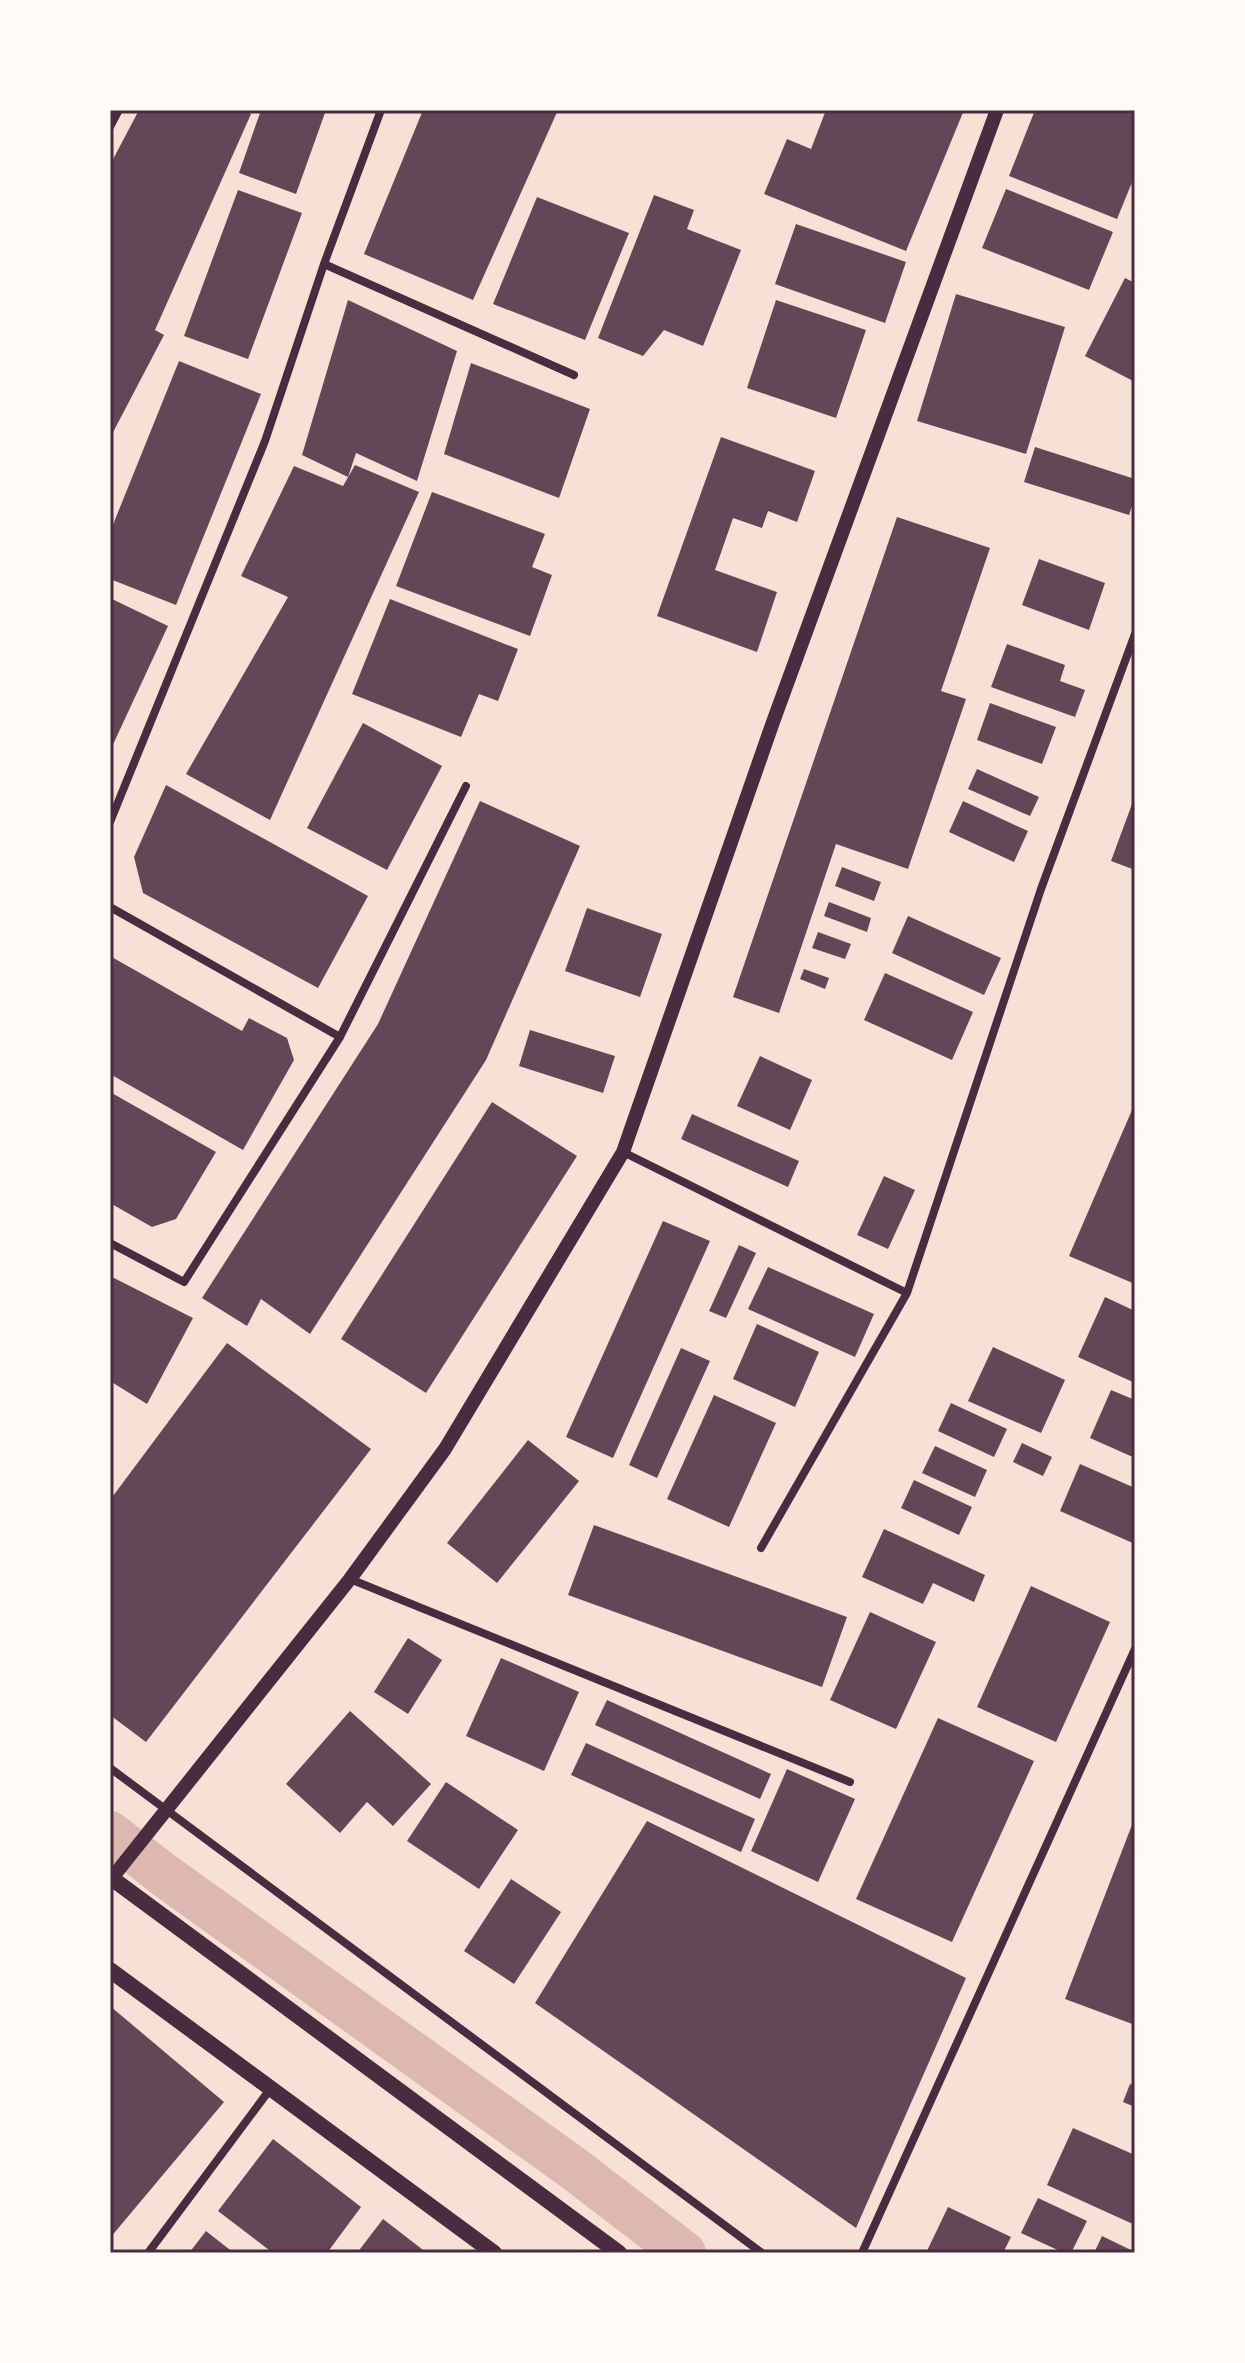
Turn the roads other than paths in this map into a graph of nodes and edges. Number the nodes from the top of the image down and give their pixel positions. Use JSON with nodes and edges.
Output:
{"nodes":[{"id":1,"x":119,"y":110,"type":"edge"},
{"id":2,"x":381,"y":110,"type":"edge"},
{"id":3,"x":997,"y":110,"type":"edge"},
{"id":4,"x":110,"y":127,"type":"edge"},
{"id":5,"x":324,"y":264,"type":"junction"},
{"id":6,"x":574,"y":375,"type":"dead end"},
{"id":7,"x":1135,"y":634,"type":"edge"},
{"id":8,"x":466,"y":786,"type":"dead end"},
{"id":9,"x":110,"y":822,"type":"edge"},
{"id":10,"x":110,"y":907,"type":"edge"},
{"id":11,"x":340,"y":1037,"type":"junction"},
{"id":12,"x":623,"y":1152,"type":"junction"},
{"id":13,"x":110,"y":1243,"type":"edge"},
{"id":14,"x":907,"y":1293,"type":"junction"},
{"id":15,"x":761,"y":1548,"type":"dead end"},
{"id":16,"x":350,"y":1579,"type":"junction"},
{"id":17,"x":1135,"y":1649,"type":"edge"},
{"id":18,"x":110,"y":1768,"type":"edge"},
{"id":19,"x":850,"y":1782,"type":"dead end"},
{"id":20,"x":166,"y":1810,"type":"junction"},
{"id":21,"x":111,"y":1878,"type":"edge"},
{"id":22,"x":110,"y":1970,"type":"edge"},
{"id":23,"x":271,"y":2088,"type":"junction"},
{"id":24,"x":148,"y":2253,"type":"edge"},
{"id":25,"x":494,"y":2253,"type":"edge"},
{"id":26,"x":619,"y":2253,"type":"edge"},
{"id":27,"x":762,"y":2253,"type":"edge"},
{"id":28,"x":862,"y":2253,"type":"edge"}],
"edges":[{"from":1,"to":4,"type":"street"},
{"from":2,"to":5,"type":"street"},
{"from":3,"to":12,"type":"street"},
{"from":5,"to":6,"type":"street"},
{"from":5,"to":9,"type":"street"},
{"from":7,"to":14,"type":"street"},
{"from":8,"to":11,"type":"street"},
{"from":10,"to":11,"type":"street"},
{"from":11,"to":13,"type":"street"},
{"from":12,"to":14,"type":"street"},
{"from":12,"to":16,"type":"street"},
{"from":14,"to":15,"type":"street"},
{"from":16,"to":19,"type":"street"},
{"from":16,"to":20,"type":"street"},
{"from":17,"to":28,"type":"street"},
{"from":18,"to":20,"type":"street"},
{"from":20,"to":21,"type":"street"},
{"from":20,"to":27,"type":"street"},
{"from":21,"to":26,"type":"main road"},
{"from":22,"to":23,"type":"main road"},
{"from":23,"to":24,"type":"street"},
{"from":23,"to":25,"type":"main road"}]}
